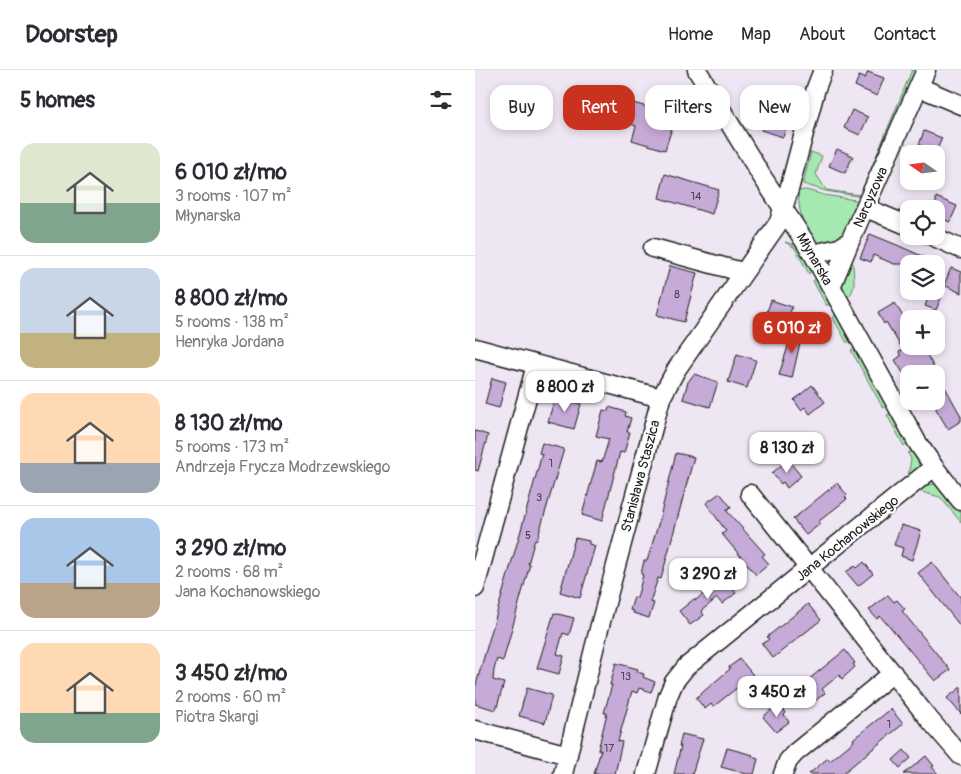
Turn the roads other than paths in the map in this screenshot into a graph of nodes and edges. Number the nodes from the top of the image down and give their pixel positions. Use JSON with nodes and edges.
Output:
{"nodes":[{"id":1,"x":697,"y":70,"type":"edge"},
{"id":2,"x":823,"y":70,"type":"edge"},
{"id":3,"x":926,"y":70,"type":"edge"},
{"id":4,"x":919,"y":87,"type":"junction"},
{"id":5,"x":961,"y":105,"type":"edge"},
{"id":6,"x":866,"y":208,"type":"junction"},
{"id":7,"x":784,"y":209,"type":"junction"},
{"id":8,"x":900,"y":222,"type":"edge"},
{"id":9,"x":850,"y":241,"type":"junction"},
{"id":10,"x":945,"y":242,"type":"edge"},
{"id":11,"x":653,"y":248,"type":"dead end"},
{"id":12,"x":961,"y":249,"type":"edge"},
{"id":13,"x":813,"y":254,"type":"junction"},
{"id":14,"x":743,"y":272,"type":"junction"},
{"id":15,"x":831,"y":287,"type":"junction"},
{"id":16,"x":475,"y":348,"type":"edge"},
{"id":17,"x":536,"y":364,"type":"junction"},
{"id":18,"x":661,"y":398,"type":"junction"},
{"id":19,"x":934,"y":467,"type":"junction"},
{"id":20,"x":750,"y":494,"type":"dead end"},
{"id":21,"x":961,"y":501,"type":"edge"},
{"id":22,"x":809,"y":569,"type":"junction"},
{"id":23,"x":475,"y":588,"type":"edge"},
{"id":24,"x":893,"y":673,"type":"junction"},
{"id":25,"x":475,"y":730,"type":"edge"},
{"id":26,"x":568,"y":755,"type":"junction"},
{"id":27,"x":961,"y":756,"type":"edge"},
{"id":28,"x":563,"y":774,"type":"edge"},
{"id":29,"x":645,"y":774,"type":"edge"},
{"id":30,"x":783,"y":774,"type":"edge"}],
"edges":[{"from":1,"to":7,"type":"street","name":"Młynarska"},
{"from":2,"to":7,"type":"street","name":"Stanisława Staszica"},
{"from":3,"to":4,"type":"street","name":"Narcyzowa"},
{"from":4,"to":5,"type":"street"},
{"from":4,"to":6,"type":"street","name":"Narcyzowa"},
{"from":6,"to":8,"type":"street"},
{"from":6,"to":9,"type":"street","name":"Narcyzowa"},
{"from":7,"to":13,"type":"street","name":"Młynarska"},
{"from":7,"to":14,"type":"street","name":"Stanisława Staszica"},
{"from":9,"to":13,"type":"street","name":"Narcyzowa"},
{"from":9,"to":15,"type":"street","name":"Narcyzowa"},
{"from":10,"to":12,"type":"street"},
{"from":11,"to":14,"type":"street"},
{"from":13,"to":15,"type":"street","name":"Młynarska"},
{"from":14,"to":18,"type":"street","name":"Stanisława Staszica"},
{"from":15,"to":19,"type":"street","name":"Młynarska"},
{"from":16,"to":17,"type":"street"},
{"from":17,"to":18,"type":"street"},
{"from":17,"to":23,"type":"street"},
{"from":18,"to":26,"type":"street","name":"Stanisława Staszica"},
{"from":19,"to":21,"type":"street","name":"Młynarska"},
{"from":19,"to":22,"type":"street","name":"Jana Kochanowskiego"},
{"from":20,"to":22,"type":"street"},
{"from":22,"to":24,"type":"street"},
{"from":22,"to":29,"type":"street","name":"Jana Kochanowskiego"},
{"from":24,"to":27,"type":"street"},
{"from":24,"to":30,"type":"street"},
{"from":25,"to":26,"type":"street"},
{"from":26,"to":28,"type":"street","name":"Stanisława Staszica"}]}
